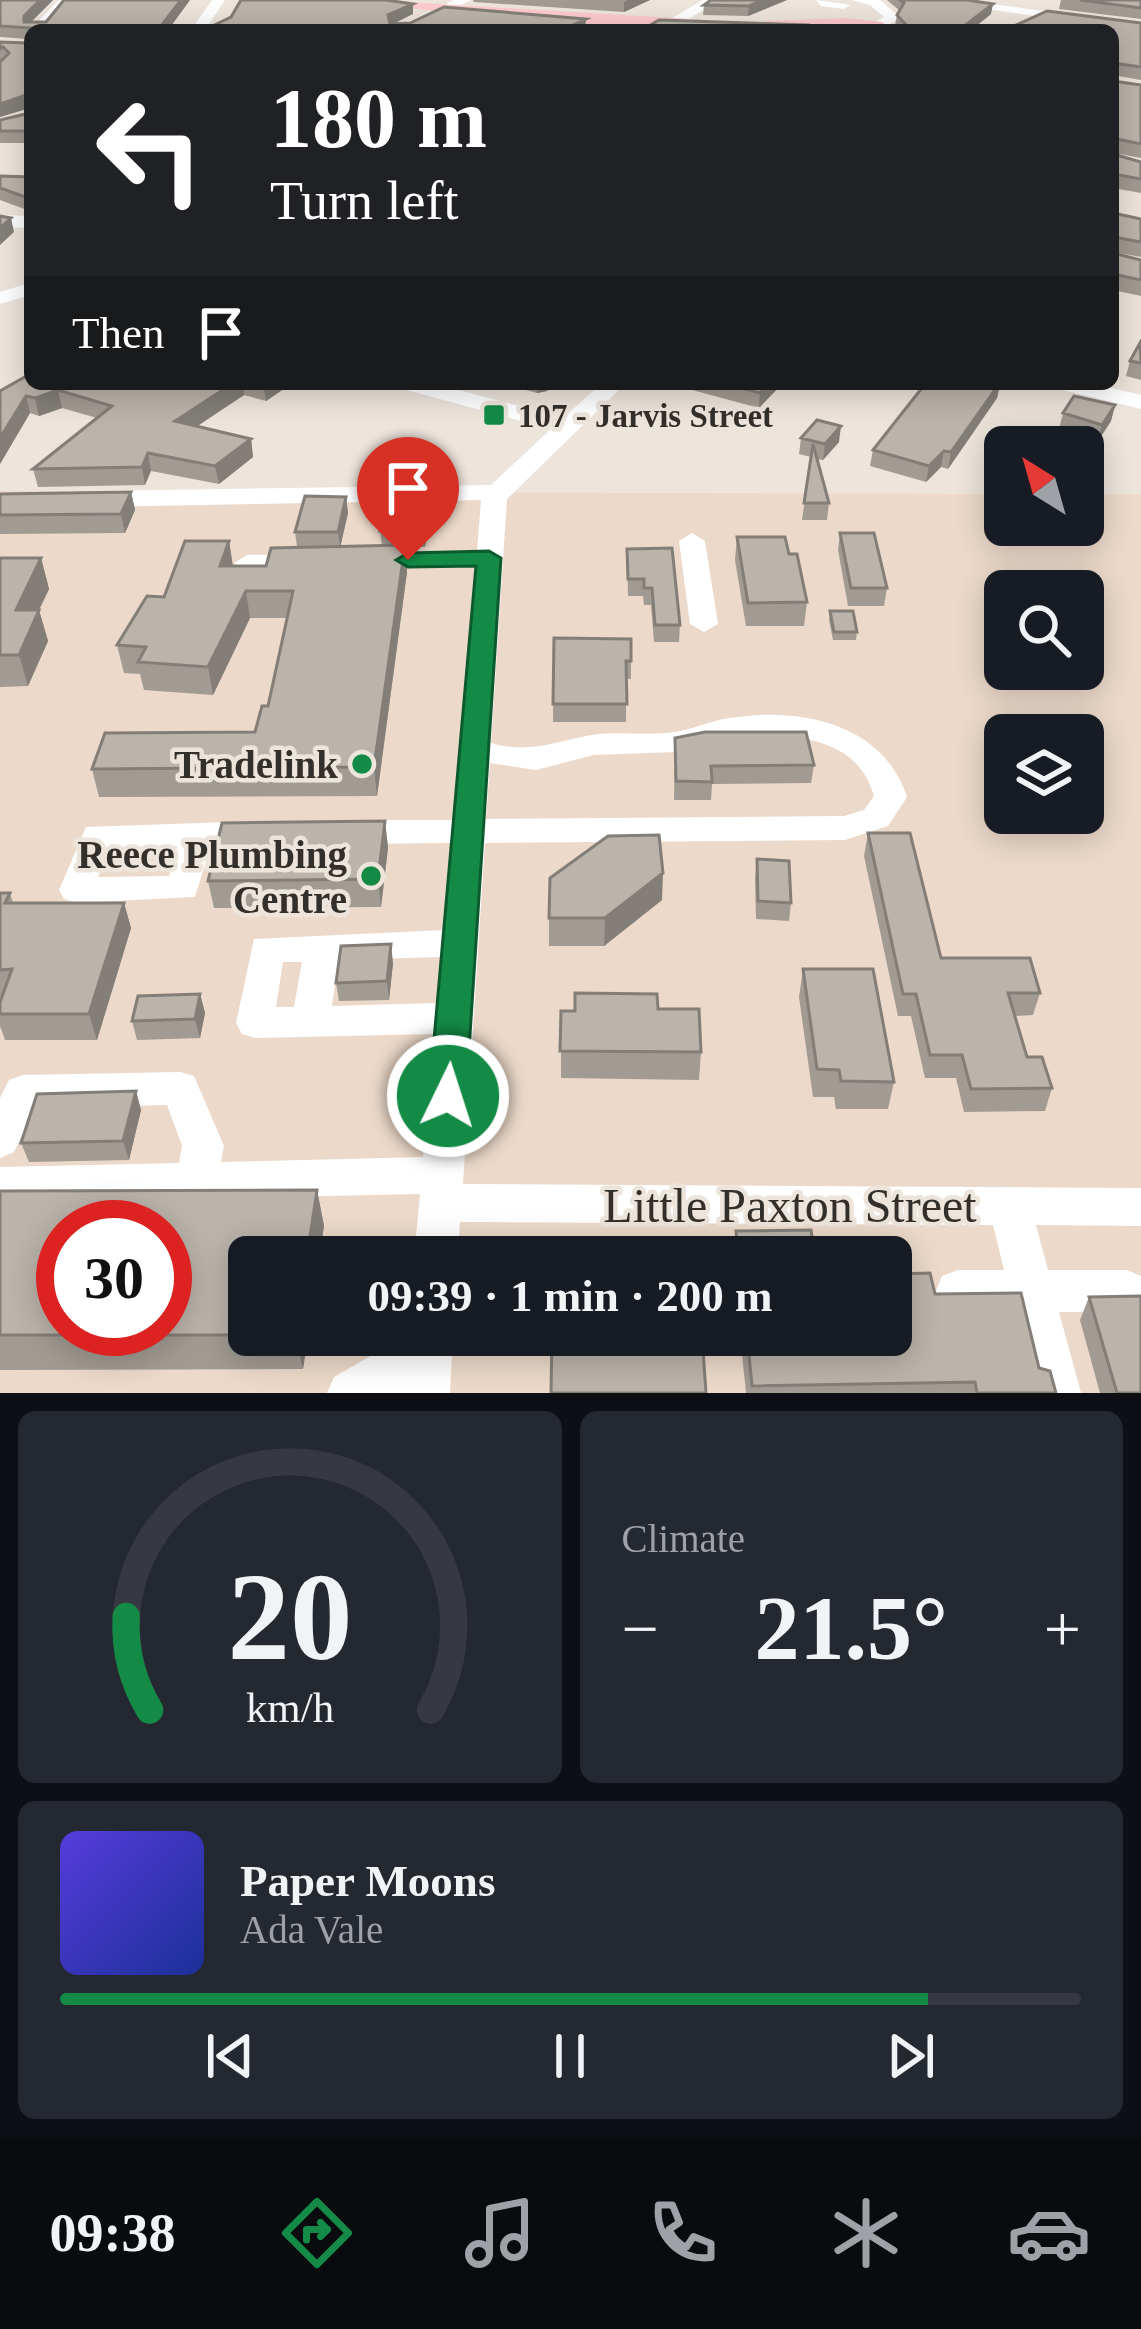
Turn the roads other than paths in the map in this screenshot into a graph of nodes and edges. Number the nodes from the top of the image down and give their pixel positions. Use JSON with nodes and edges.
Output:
{"nodes":[{"id":1,"x":383,"y":0,"type":"edge"},
{"id":2,"x":465,"y":0,"type":"edge"},
{"id":3,"x":712,"y":0,"type":"edge"},
{"id":4,"x":933,"y":0,"type":"edge"},
{"id":5,"x":1038,"y":0,"type":"edge"},
{"id":6,"x":58,"y":8,"type":"edge"},
{"id":7,"x":446,"y":8,"type":"junction"},
{"id":8,"x":842,"y":9,"type":"edge"},
{"id":9,"x":1025,"y":12,"type":"junction"},
{"id":10,"x":77,"y":14,"type":"edge"},
{"id":11,"x":411,"y":24,"type":"edge"},
{"id":12,"x":681,"y":24,"type":"joint"},
{"id":13,"x":747,"y":24,"type":"edge"},
{"id":14,"x":874,"y":24,"type":"edge"},
{"id":15,"x":1013,"y":24,"type":"edge"},
{"id":16,"x":1112,"y":24,"type":"edge"},
{"id":17,"x":433,"y":390,"type":"edge"},
{"id":18,"x":607,"y":390,"type":"edge"},
{"id":19,"x":1091,"y":390,"type":"edge"},
{"id":20,"x":1141,"y":402,"type":"edge"},
{"id":21,"x":566,"y":426,"type":"junction"},
{"id":22,"x":497,"y":492,"type":"junction"},
{"id":23,"x":70,"y":499,"type":"edge"},
{"id":24,"x":692,"y":541,"type":"dead end"},
{"id":25,"x":489,"y":558,"type":"junction"},
{"id":26,"x":247,"y":563,"type":"edge"},
{"id":27,"x":704,"y":624,"type":"dead end"},
{"id":28,"x":475,"y":749,"type":"junction"},
{"id":29,"x":468,"y":830,"type":"junction"},
{"id":30,"x":197,"y":835,"type":"dead end"},
{"id":31,"x":460,"y":943,"type":"junction"},
{"id":32,"x":322,"y":947,"type":"junction"},
{"id":33,"x":454,"y":1018,"type":"junction"},
{"id":34,"x":311,"y":1022,"type":"junction"},
{"id":35,"x":0,"y":1140,"type":"edge"},
{"id":36,"x":196,"y":1182,"type":"junction"},
{"id":37,"x":0,"y":1185,"type":"edge"},
{"id":38,"x":440,"y":1189,"type":"junction"},
{"id":39,"x":1010,"y":1206,"type":"junction"},
{"id":40,"x":1141,"y":1207,"type":"edge"},
{"id":41,"x":437,"y":1236,"type":"edge"},
{"id":42,"x":958,"y":1291,"type":"edge"},
{"id":43,"x":1031,"y":1292,"type":"junction"},
{"id":44,"x":1127,"y":1292,"type":"edge"},
{"id":45,"x":429,"y":1359,"type":"edge"},
{"id":46,"x":351,"y":1393,"type":"edge"},
{"id":47,"x":1057,"y":1393,"type":"edge"}],
"edges":[{"from":1,"to":7,"type":"main road"},
{"from":2,"to":7,"type":"street"},
{"from":3,"to":12,"type":"street"},
{"from":4,"to":9,"type":"street"},
{"from":5,"to":9,"type":"street"},
{"from":6,"to":10,"type":"street"},
{"from":7,"to":11,"type":"street"},
{"from":7,"to":12,"type":"main road"},
{"from":8,"to":13,"type":"main road"},
{"from":8,"to":14,"type":"main road"},
{"from":9,"to":15,"type":"street"},
{"from":9,"to":16,"type":"street"},
{"from":17,"to":21,"type":"street"},
{"from":18,"to":21,"type":"street"},
{"from":19,"to":20,"type":"street"},
{"from":21,"to":22,"type":"street"},
{"from":22,"to":23,"type":"street"},
{"from":22,"to":25,"type":"street"},
{"from":24,"to":27,"type":"street"},
{"from":25,"to":26,"type":"street"},
{"from":25,"to":28,"type":"street"},
{"from":28,"to":29,"type":"street"},
{"from":28,"to":29,"type":"street"},
{"from":29,"to":30,"type":"street"},
{"from":29,"to":31,"type":"street"},
{"from":31,"to":32,"type":"street"},
{"from":31,"to":33,"type":"street"},
{"from":32,"to":34,"type":"street"},
{"from":32,"to":34,"type":"street"},
{"from":33,"to":34,"type":"street"},
{"from":33,"to":38,"type":"street"},
{"from":35,"to":36,"type":"street"},
{"from":36,"to":37,"type":"street","name":"Little Paxton Street"},
{"from":36,"to":38,"type":"street","name":"Little Paxton Street"},
{"from":38,"to":39,"type":"street","name":"Little Paxton Street"},
{"from":38,"to":41,"type":"street"},
{"from":39,"to":40,"type":"street","name":"Little Paxton Street"},
{"from":39,"to":43,"type":"street"},
{"from":42,"to":43,"type":"street"},
{"from":43,"to":44,"type":"street"},
{"from":43,"to":47,"type":"street"},
{"from":45,"to":46,"type":"street"}]}
